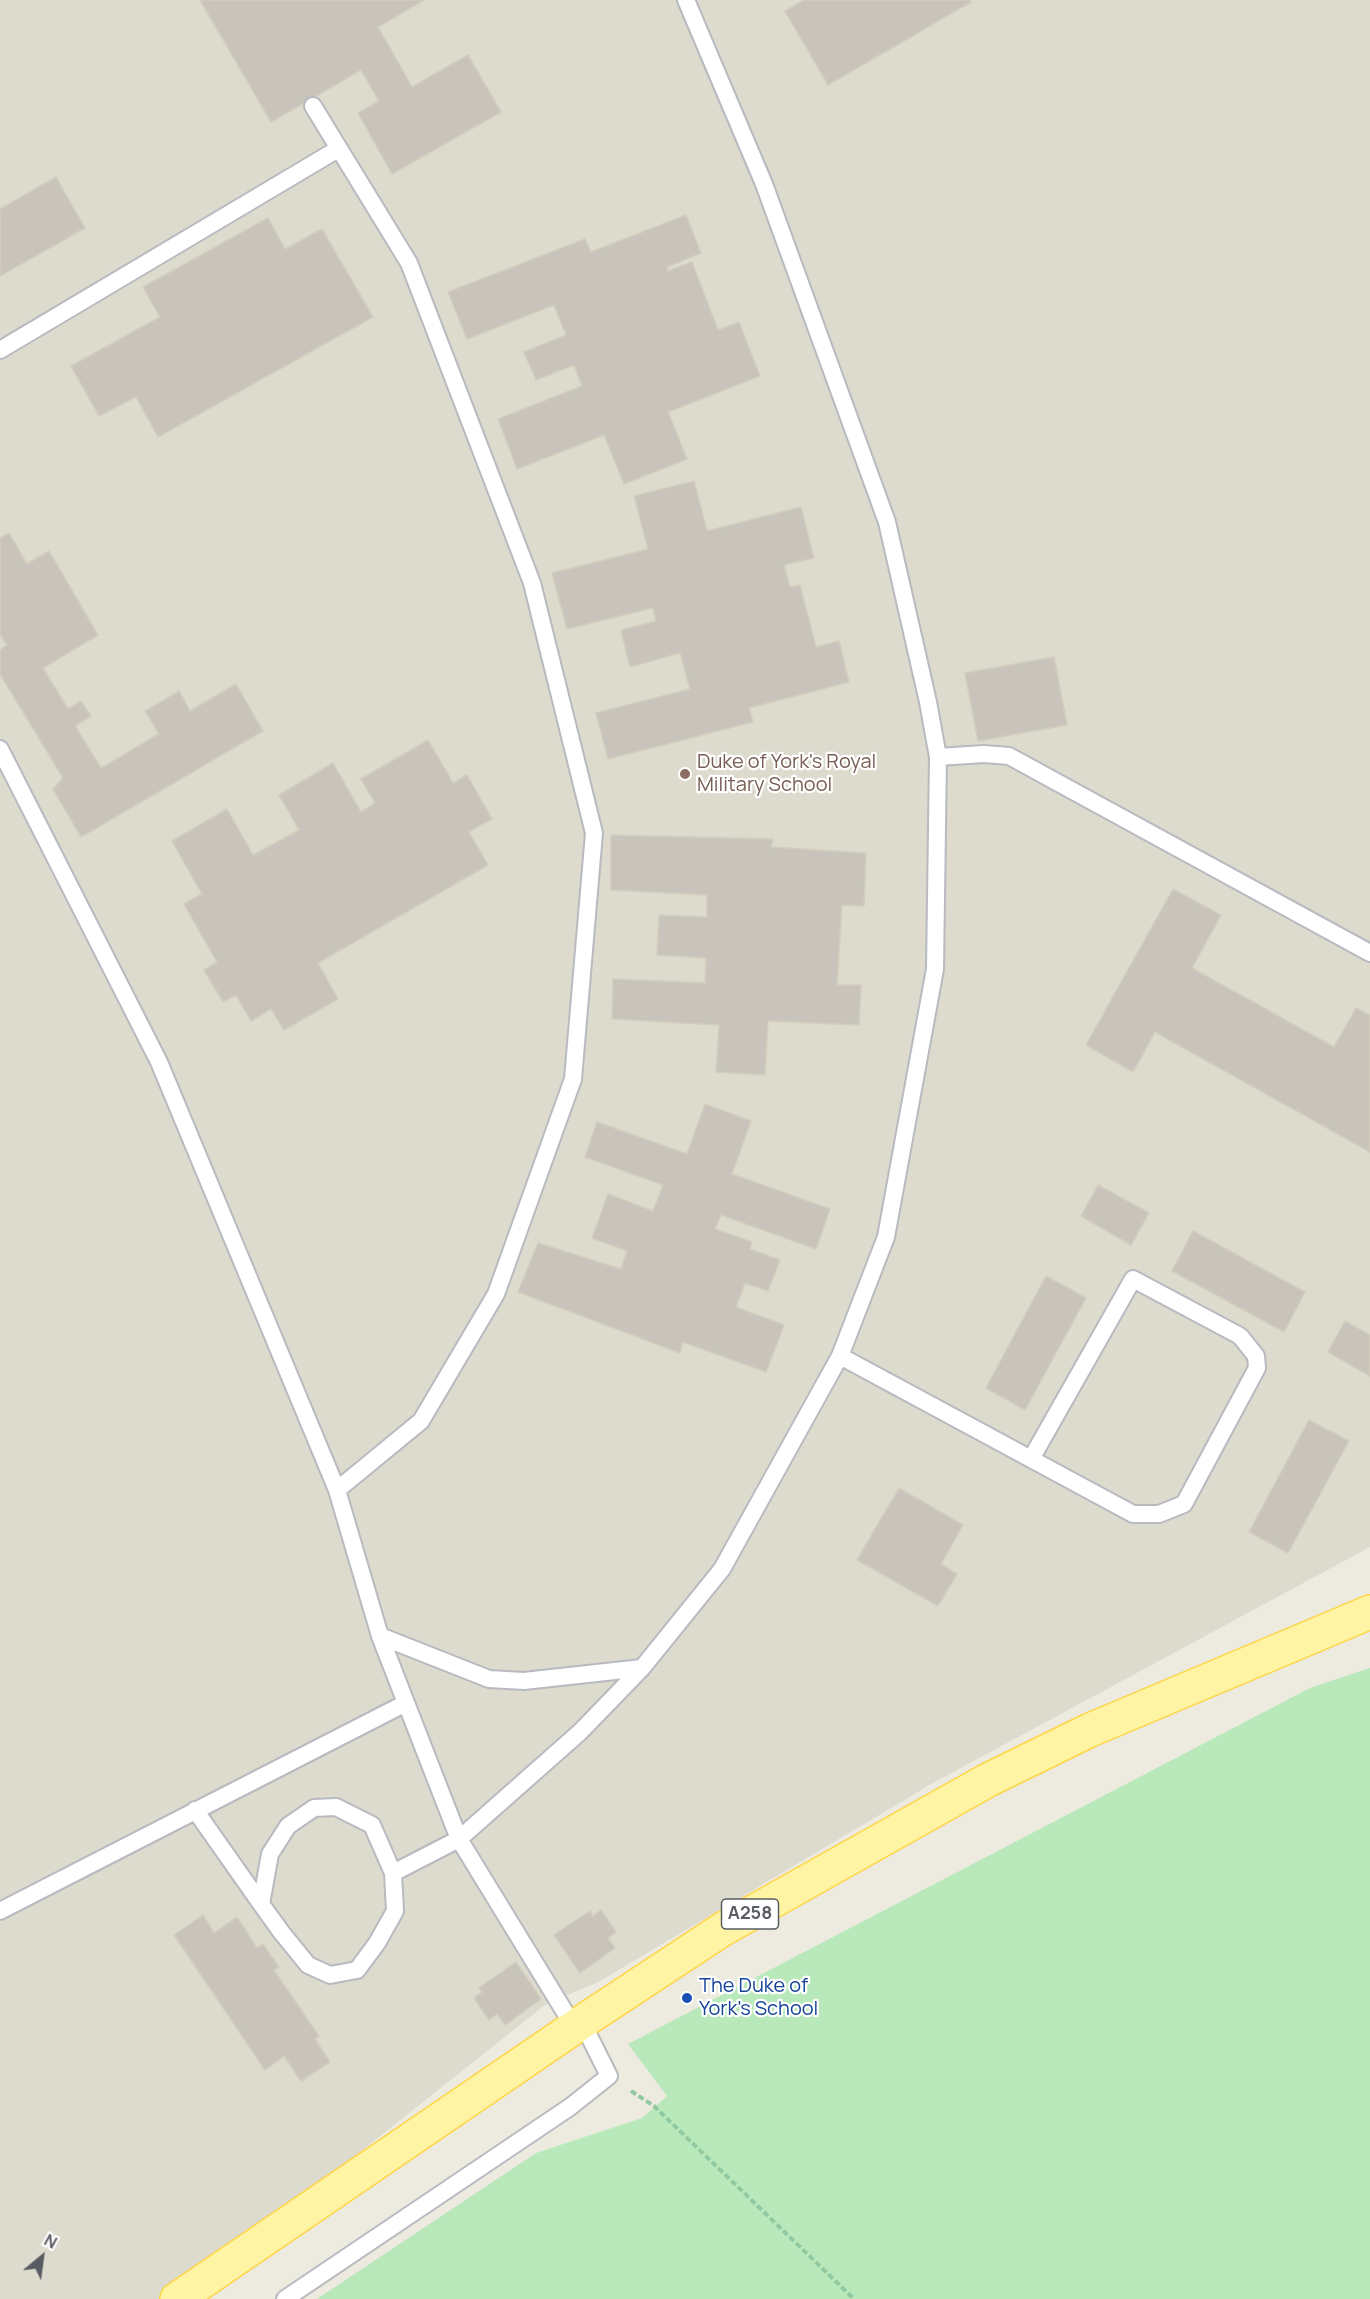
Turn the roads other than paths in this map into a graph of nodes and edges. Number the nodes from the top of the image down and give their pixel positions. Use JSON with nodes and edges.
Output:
{"nodes":[{"id":1,"x":686,"y":0,"type":"edge"},
{"id":2,"x":313,"y":106,"type":"dead end"},
{"id":3,"x":338,"y":149,"type":"junction"},
{"id":4,"x":0,"y":350,"type":"edge"},
{"id":5,"x":0,"y":749,"type":"edge"},
{"id":6,"x":938,"y":757,"type":"junction"},
{"id":7,"x":1370,"y":953,"type":"edge"},
{"id":8,"x":840,"y":1356,"type":"junction"},
{"id":9,"x":1031,"y":1459,"type":"junction"},
{"id":10,"x":337,"y":1490,"type":"junction"},
{"id":11,"x":1370,"y":1612,"type":"edge"},
{"id":12,"x":380,"y":1636,"type":"junction"},
{"id":13,"x":642,"y":1668,"type":"junction"},
{"id":14,"x":406,"y":1703,"type":"junction"},
{"id":15,"x":195,"y":1810,"type":"junction"},
{"id":16,"x":459,"y":1839,"type":"junction"},
{"id":17,"x":393,"y":1873,"type":"junction"},
{"id":18,"x":261,"y":1904,"type":"junction"},
{"id":19,"x":0,"y":1911,"type":"edge"},
{"id":20,"x":578,"y":2025,"type":"junction"},
{"id":21,"x":177,"y":2299,"type":"edge"},
{"id":22,"x":285,"y":2299,"type":"edge"}],
"edges":[{"from":1,"to":6,"type":"lane"},
{"from":2,"to":3,"type":"lane"},
{"from":3,"to":4,"type":"lane"},
{"from":3,"to":10,"type":"lane"},
{"from":5,"to":10,"type":"lane"},
{"from":6,"to":7,"type":"lane"},
{"from":6,"to":8,"type":"lane"},
{"from":8,"to":9,"type":"lane"},
{"from":8,"to":13,"type":"lane"},
{"from":9,"to":9,"type":"lane"},
{"from":10,"to":12,"type":"lane"},
{"from":11,"to":20,"type":"main road","number":"A258"},
{"from":12,"to":13,"type":"lane"},
{"from":12,"to":14,"type":"lane"},
{"from":13,"to":16,"type":"lane"},
{"from":14,"to":15,"type":"lane"},
{"from":14,"to":16,"type":"lane"},
{"from":15,"to":18,"type":"lane"},
{"from":15,"to":19,"type":"lane"},
{"from":16,"to":17,"type":"lane"},
{"from":16,"to":20,"type":"lane"},
{"from":17,"to":18,"type":"lane"},
{"from":17,"to":18,"type":"lane"},
{"from":20,"to":21,"type":"main road","number":"A258"},
{"from":20,"to":22,"type":"lane"}]}
